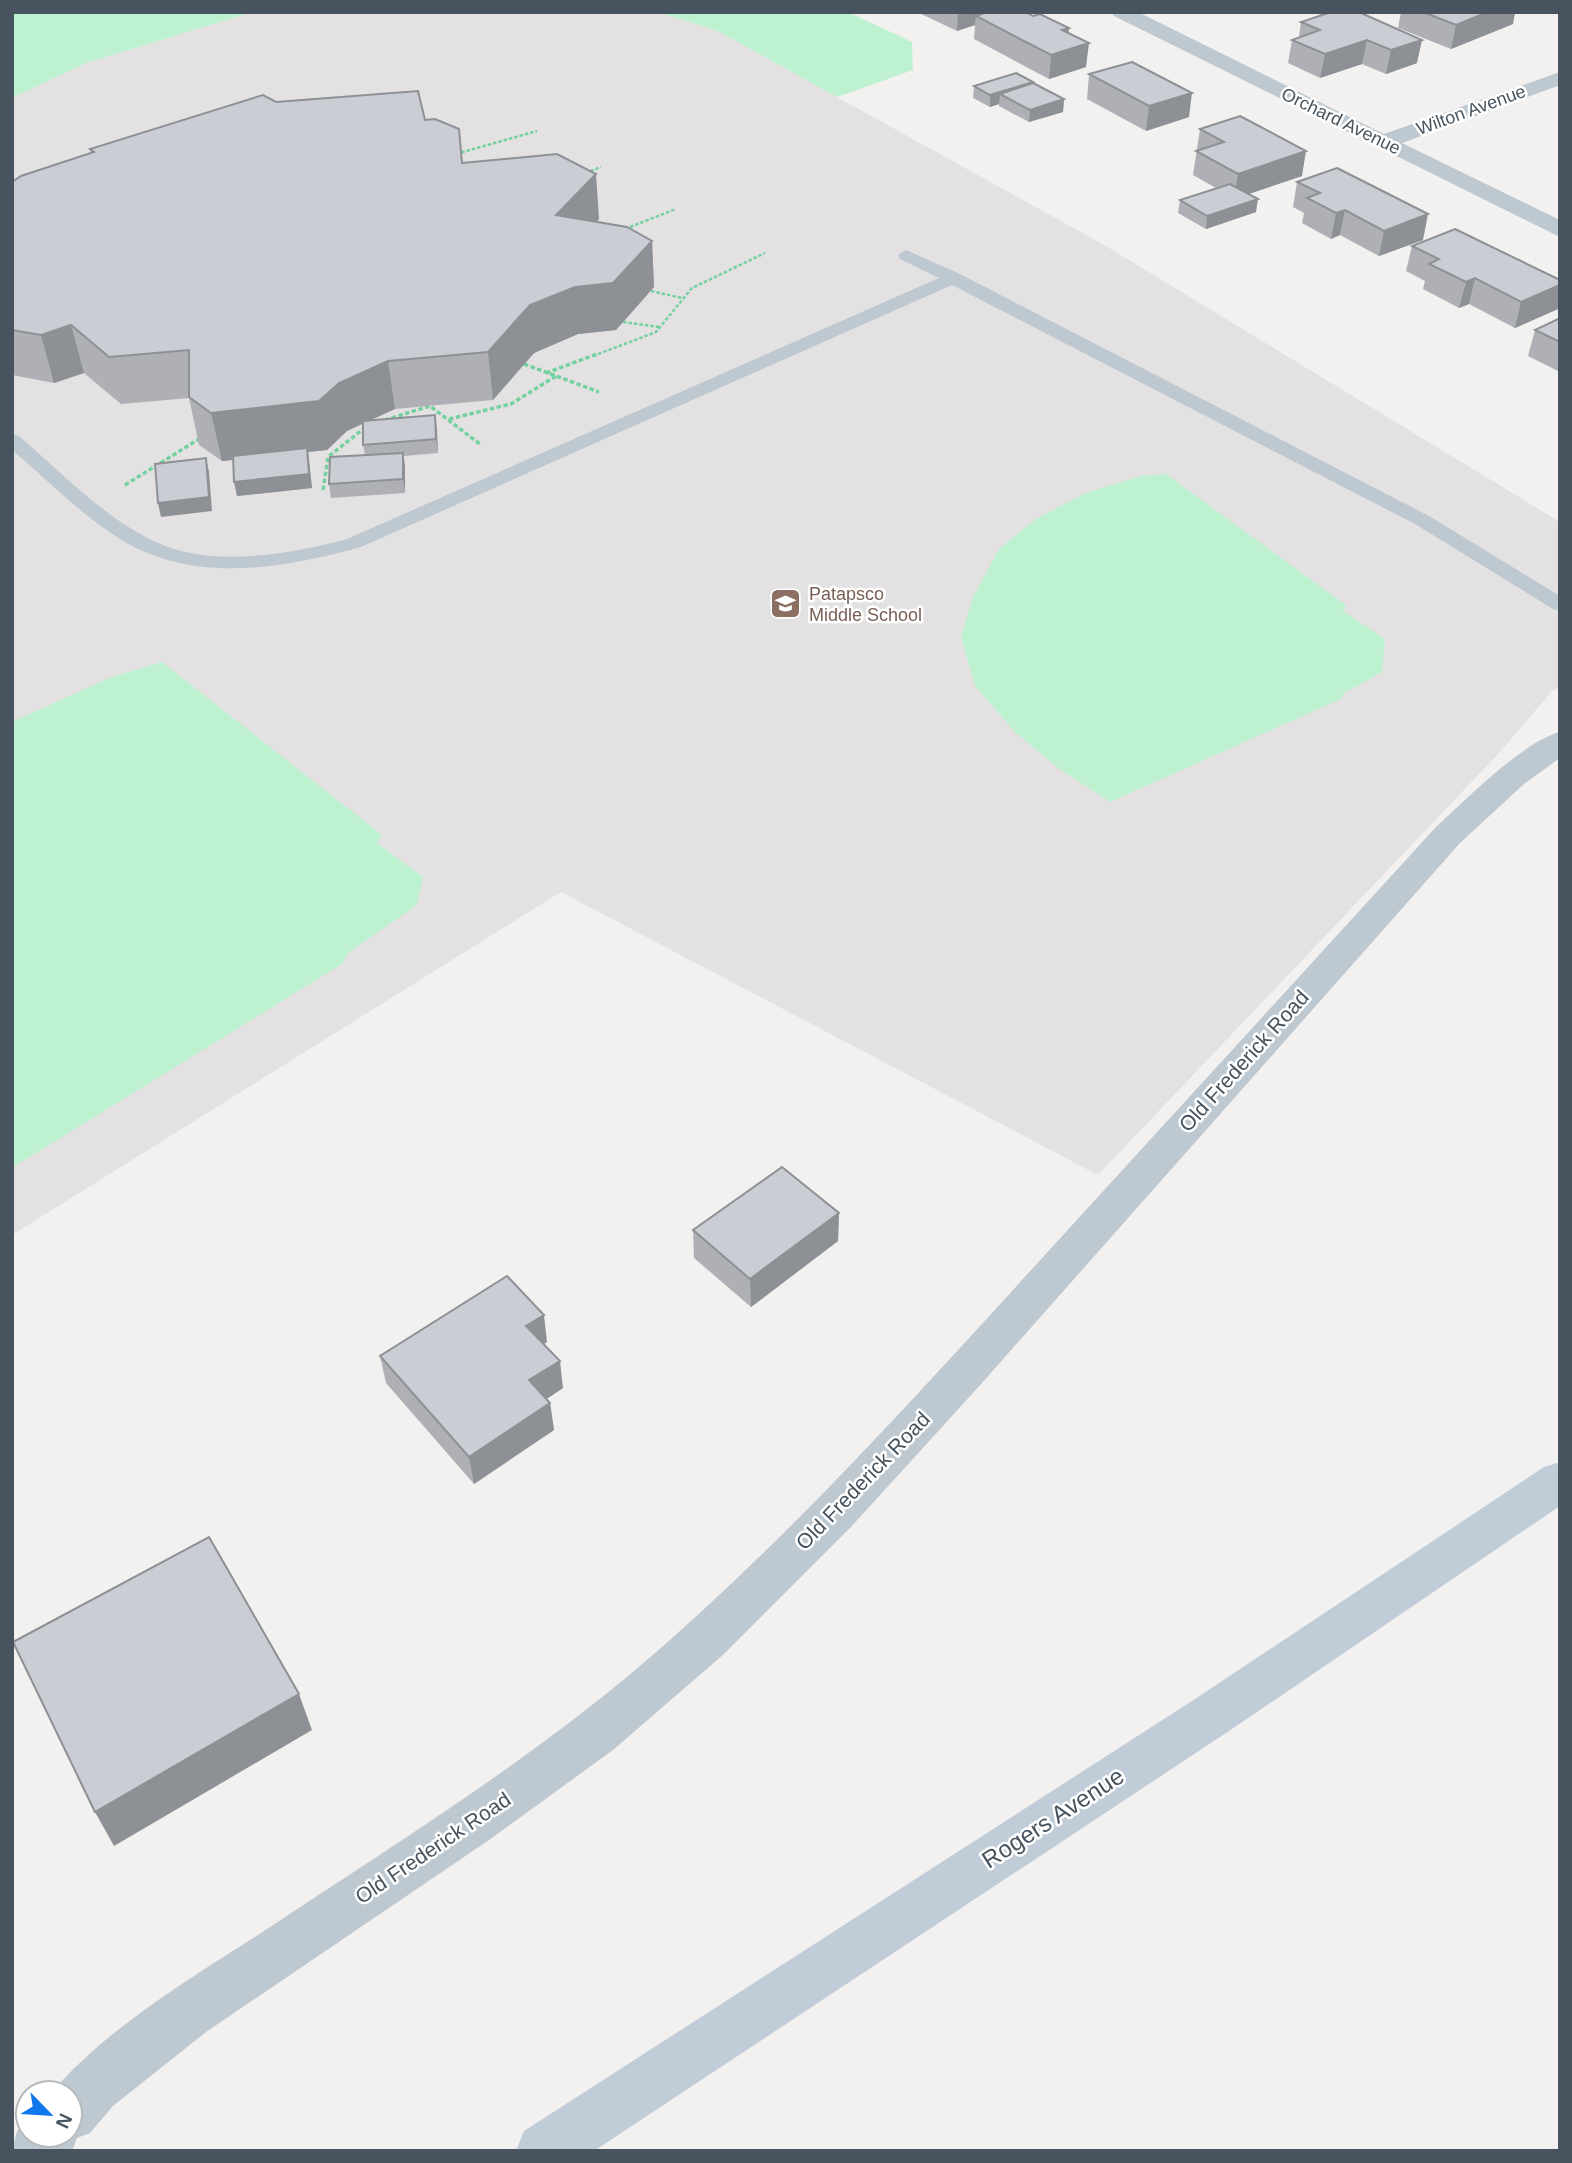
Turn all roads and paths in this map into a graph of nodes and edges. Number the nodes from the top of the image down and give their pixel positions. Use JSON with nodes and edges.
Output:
{"nodes":[{"id":1,"x":1121,"y":12,"type":"edge"},
{"id":2,"x":1560,"y":78,"type":"edge"},
{"id":3,"x":537,"y":131,"type":"dead end"},
{"id":4,"x":1383,"y":142,"type":"junction"},
{"id":5,"x":451,"y":156,"type":"edge"},
{"id":6,"x":601,"y":167,"type":"dead end"},
{"id":7,"x":577,"y":176,"type":"edge"},
{"id":8,"x":676,"y":209,"type":"dead end"},
{"id":9,"x":1560,"y":230,"type":"edge"},
{"id":10,"x":617,"y":232,"type":"edge"},
{"id":11,"x":765,"y":253,"type":"dead end"},
{"id":12,"x":906,"y":255,"type":"dead end"},
{"id":13,"x":954,"y":278,"type":"junction"},
{"id":14,"x":651,"y":291,"type":"edge"},
{"id":15,"x":682,"y":298,"type":"junction"},
{"id":16,"x":623,"y":322,"type":"edge"},
{"id":17,"x":659,"y":327,"type":"junction"},
{"id":18,"x":524,"y":364,"type":"edge"},
{"id":19,"x":546,"y":373,"type":"junction"},
{"id":20,"x":556,"y":376,"type":"junction"},
{"id":21,"x":650,"y":412,"type":"junction"},
{"id":22,"x":449,"y":420,"type":"junction"},
{"id":23,"x":384,"y":421,"type":"edge"},
{"id":24,"x":373,"y":424,"type":"edge"},
{"id":25,"x":199,"y":439,"type":"edge"},
{"id":26,"x":12,"y":440,"type":"edge"},
{"id":27,"x":516,"y":471,"type":"junction"},
{"id":28,"x":323,"y":490,"type":"dead end"},
{"id":29,"x":91,"y":505,"type":"junction"},
{"id":30,"x":1560,"y":605,"type":"edge"},
{"id":31,"x":1560,"y":742,"type":"edge"},
{"id":32,"x":1560,"y":1481,"type":"edge"},
{"id":33,"x":84,"y":2097,"type":"edge"},
{"id":34,"x":544,"y":2151,"type":"edge"}],
"edges":[{"from":1,"to":4,"type":"street","name":"Orchard Avenue"},
{"from":2,"to":4,"type":"street","name":"Wilton Avenue"},
{"from":3,"to":5,"type":"path"},
{"from":4,"to":9,"type":"street","name":"Orchard Avenue"},
{"from":6,"to":7,"type":"path"},
{"from":8,"to":10,"type":"path"},
{"from":11,"to":15,"type":"path"},
{"from":12,"to":13,"type":"lane"},
{"from":13,"to":21,"type":"lane"},
{"from":13,"to":30,"type":"lane"},
{"from":14,"to":15,"type":"path"},
{"from":15,"to":17,"type":"path"},
{"from":16,"to":17,"type":"path"},
{"from":17,"to":19,"type":"path"},
{"from":18,"to":19,"type":"path"},
{"from":19,"to":20,"type":"path"},
{"from":20,"to":21,"type":"path"},
{"from":20,"to":22,"type":"path"},
{"from":21,"to":27,"type":"lane"},
{"from":22,"to":23,"type":"path"},
{"from":22,"to":27,"type":"path"},
{"from":24,"to":28,"type":"path"},
{"from":25,"to":29,"type":"path"},
{"from":26,"to":29,"type":"lane"},
{"from":27,"to":29,"type":"lane"},
{"from":31,"to":33,"type":"street","name":"Old Frederick Road"},
{"from":32,"to":34,"type":"main road","name":"Rogers Avenue"}]}
